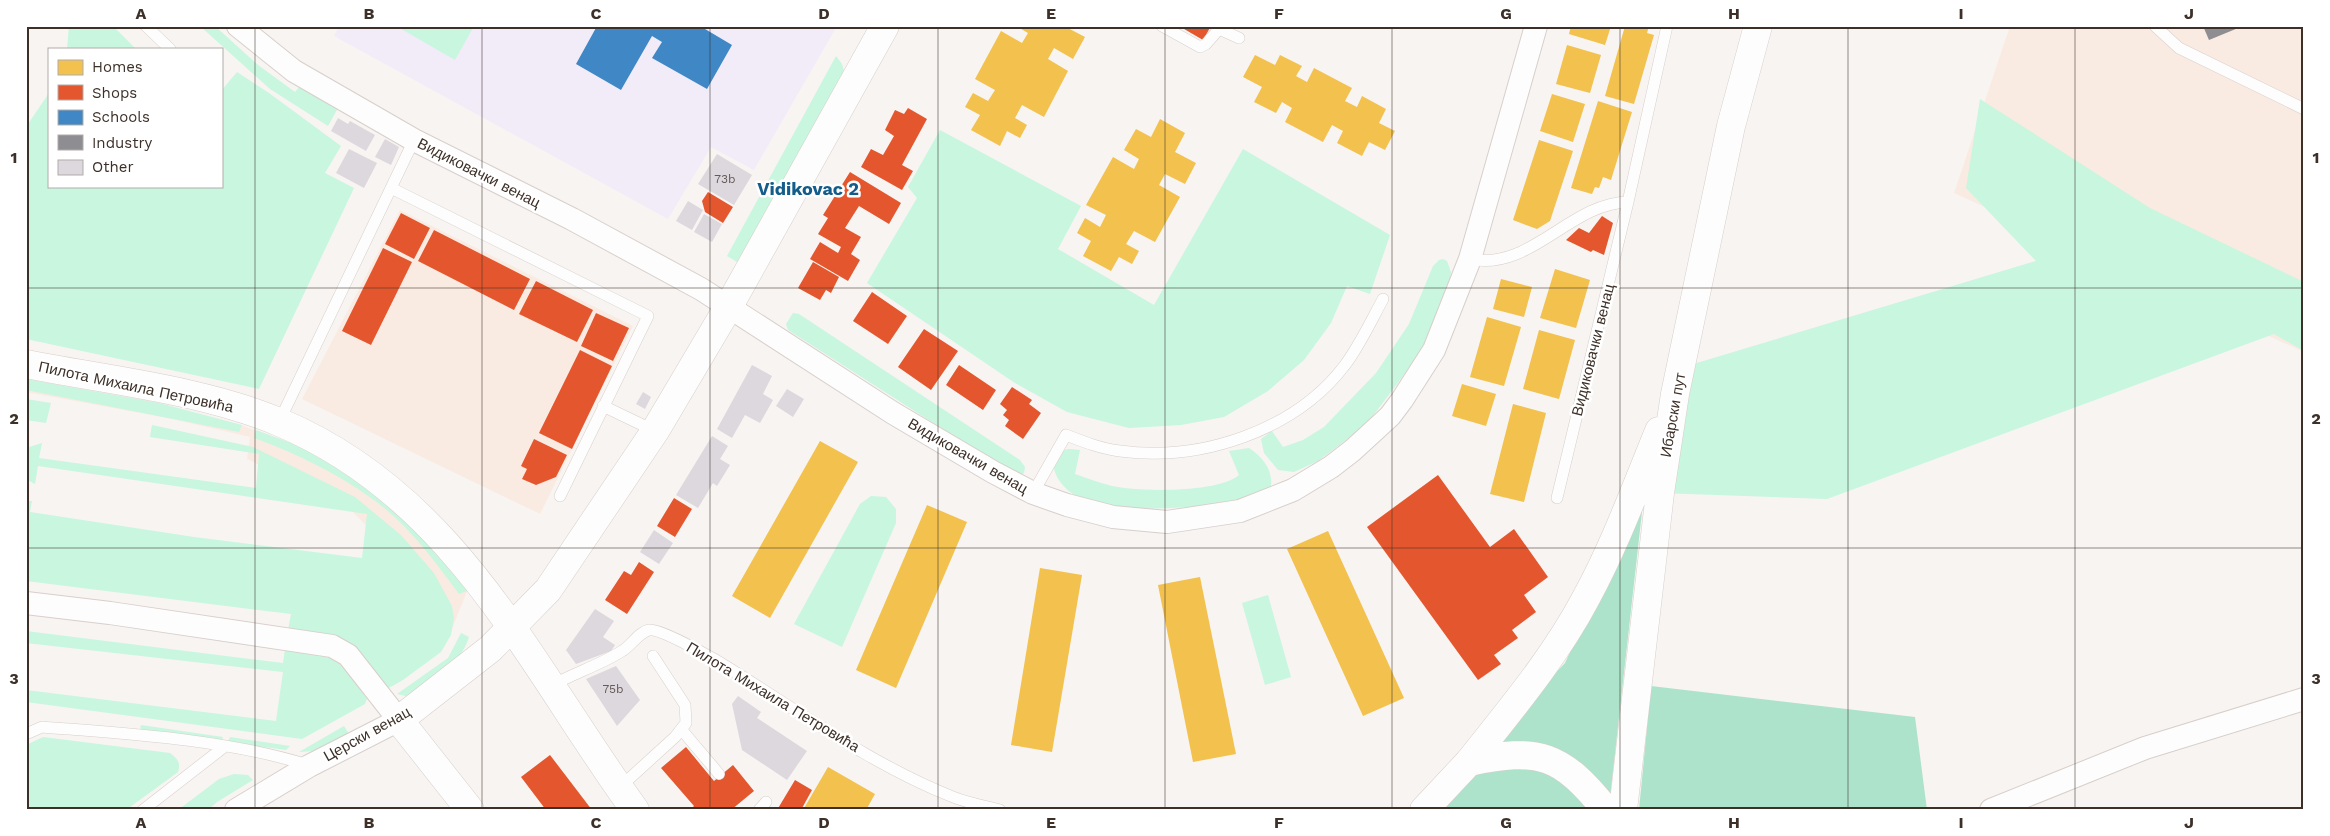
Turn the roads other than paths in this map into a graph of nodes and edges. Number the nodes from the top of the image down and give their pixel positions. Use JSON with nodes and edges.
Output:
{"nodes":[{"id":1,"x":146,"y":26,"type":"edge"},
{"id":2,"x":238,"y":26,"type":"edge"},
{"id":3,"x":885,"y":26,"type":"edge"},
{"id":4,"x":1162,"y":26,"type":"edge"},
{"id":5,"x":1536,"y":26,"type":"edge"},
{"id":6,"x":1666,"y":26,"type":"edge"},
{"id":7,"x":1758,"y":26,"type":"edge"},
{"id":8,"x":2155,"y":26,"type":"edge"},
{"id":9,"x":1239,"y":38,"type":"dead end"},
{"id":10,"x":169,"y":48,"type":"edge"},
{"id":11,"x":2304,"y":109,"type":"edge"},
{"id":12,"x":414,"y":140,"type":"junction"},
{"id":13,"x":391,"y":188,"type":"junction"},
{"id":14,"x":1628,"y":202,"type":"junction"},
{"id":15,"x":1470,"y":259,"type":"junction"},
{"id":16,"x":1383,"y":299,"type":"dead end"},
{"id":17,"x":729,"y":306,"type":"junction"},
{"id":18,"x":26,"y":364,"type":"edge"},
{"id":19,"x":1674,"y":394,"type":"junction"},
{"id":20,"x":604,"y":406,"type":"junction"},
{"id":21,"x":279,"y":422,"type":"junction"},
{"id":22,"x":655,"y":431,"type":"junction"},
{"id":23,"x":1033,"y":493,"type":"junction"},
{"id":24,"x":560,"y":496,"type":"dead end"},
{"id":25,"x":1557,"y":498,"type":"dead end"},
{"id":26,"x":26,"y":603,"type":"edge"},
{"id":27,"x":513,"y":628,"type":"junction"},
{"id":28,"x":653,"y":656,"type":"dead end"},
{"id":29,"x":551,"y":686,"type":"junction"},
{"id":30,"x":2304,"y":700,"type":"edge"},
{"id":31,"x":399,"y":720,"type":"junction"},
{"id":32,"x":681,"y":729,"type":"junction"},
{"id":33,"x":26,"y":734,"type":"edge"},
{"id":34,"x":224,"y":747,"type":"junction"},
{"id":35,"x":1469,"y":762,"type":"junction"},
{"id":36,"x":309,"y":766,"type":"junction"},
{"id":37,"x":719,"y":774,"type":"dead end"},
{"id":38,"x":619,"y":788,"type":"junction"},
{"id":39,"x":143,"y":810,"type":"edge"},
{"id":40,"x":236,"y":810,"type":"edge"},
{"id":41,"x":470,"y":810,"type":"edge"},
{"id":42,"x":635,"y":810,"type":"edge"},
{"id":43,"x":1000,"y":810,"type":"edge"},
{"id":44,"x":1424,"y":810,"type":"edge"},
{"id":45,"x":1606,"y":810,"type":"edge"},
{"id":46,"x":1623,"y":810,"type":"edge"},
{"id":47,"x":1991,"y":810,"type":"edge"}],
"edges":[{"from":1,"to":10,"type":"lane"},
{"from":2,"to":12,"type":"street","name":"Видиковачки венац"},
{"from":3,"to":17,"type":"main road"},
{"from":4,"to":9,"type":"lane"},
{"from":5,"to":15,"type":"street","name":"Видиковачки венац"},
{"from":6,"to":14,"type":"lane","name":"Видиковачки венац"},
{"from":7,"to":19,"type":"main road","name":"Ибарски пут"},
{"from":8,"to":11,"type":"lane"},
{"from":12,"to":13,"type":"lane"},
{"from":12,"to":17,"type":"street","name":"Видиковачки венац"},
{"from":13,"to":20,"type":"lane"},
{"from":13,"to":21,"type":"lane"},
{"from":14,"to":15,"type":"lane"},
{"from":14,"to":25,"type":"lane","name":"Видиковачки венац"},
{"from":15,"to":23,"type":"street","name":"Видиковачки венац"},
{"from":16,"to":23,"type":"lane"},
{"from":17,"to":22,"type":"main road"},
{"from":17,"to":23,"type":"street","name":"Видиковачки венац"},
{"from":18,"to":21,"type":"main road","name":"Пилота Михаила Петровића"},
{"from":19,"to":35,"type":"main road"},
{"from":19,"to":46,"type":"main road","name":"Ибарски пут"},
{"from":20,"to":22,"type":"lane"},
{"from":20,"to":24,"type":"lane"},
{"from":21,"to":27,"type":"main road","name":"Пилота Михаила Петровића"},
{"from":22,"to":27,"type":"main road"},
{"from":26,"to":31,"type":"street"},
{"from":27,"to":29,"type":"main road","name":"Пилота Михаила Петровића"},
{"from":27,"to":31,"type":"main road","name":"Церски венац"},
{"from":28,"to":32,"type":"lane"},
{"from":29,"to":38,"type":"main road","name":"Пилота Михаила Петровића"},
{"from":29,"to":43,"type":"lane","name":"Пилота Михаила Петровића"},
{"from":30,"to":47,"type":"street"},
{"from":31,"to":36,"type":"street","name":"Церски венац"},
{"from":31,"to":41,"type":"main road"},
{"from":32,"to":37,"type":"lane"},
{"from":32,"to":38,"type":"lane"},
{"from":33,"to":34,"type":"lane"},
{"from":34,"to":36,"type":"lane"},
{"from":34,"to":39,"type":"lane"},
{"from":35,"to":44,"type":"main road"},
{"from":35,"to":45,"type":"main road"},
{"from":36,"to":40,"type":"street","name":"Церски венац"},
{"from":38,"to":42,"type":"main road","name":"Пилота Михаила Петровића"}]}
